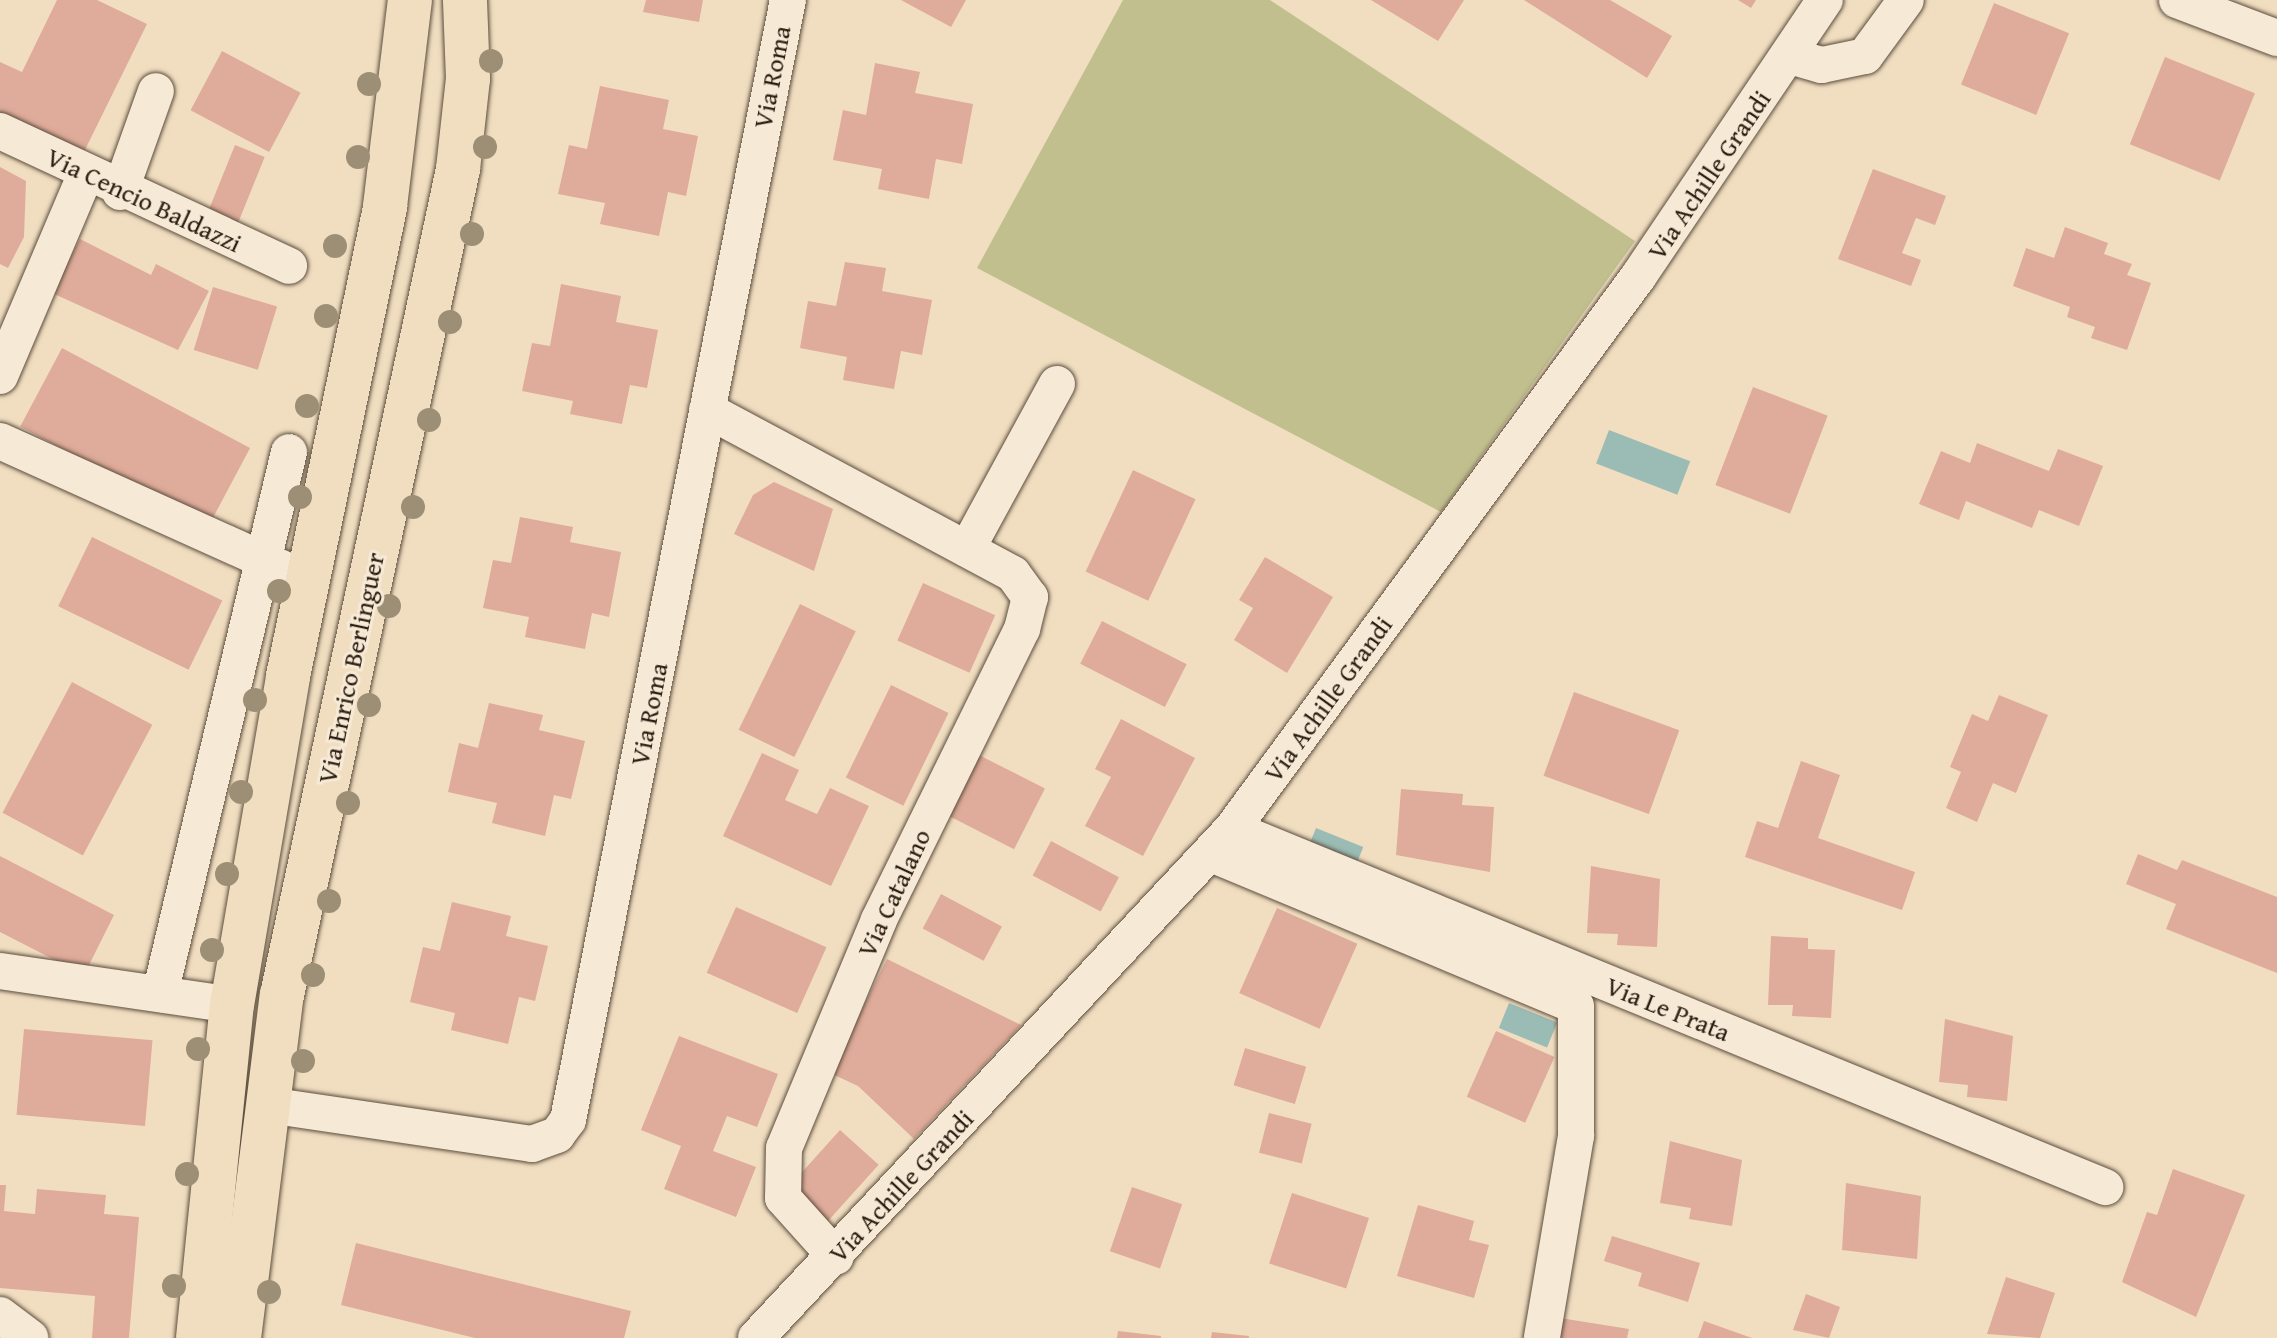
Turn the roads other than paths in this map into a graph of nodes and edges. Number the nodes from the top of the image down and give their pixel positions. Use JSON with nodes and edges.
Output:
{"nodes":[{"id":1,"x":410,"y":0,"type":"edge"},
{"id":2,"x":465,"y":0,"type":"edge"},
{"id":3,"x":788,"y":0,"type":"edge"},
{"id":4,"x":1825,"y":0,"type":"edge"},
{"id":5,"x":1906,"y":0,"type":"edge"},
{"id":6,"x":2177,"y":0,"type":"edge"},
{"id":7,"x":2277,"y":38,"type":"edge"},
{"id":8,"x":1790,"y":56,"type":"junction"},
{"id":9,"x":156,"y":91,"type":"dead end"},
{"id":10,"x":0,"y":131,"type":"edge"},
{"id":11,"x":85,"y":176,"type":"junction"},
{"id":12,"x":120,"y":192,"type":"junction"},
{"id":13,"x":289,"y":266,"type":"dead end"},
{"id":14,"x":0,"y":376,"type":"edge"},
{"id":15,"x":1057,"y":384,"type":"dead end"},
{"id":16,"x":707,"y":410,"type":"junction"},
{"id":17,"x":0,"y":441,"type":"edge"},
{"id":18,"x":289,"y":452,"type":"dead end"},
{"id":19,"x":967,"y":549,"type":"junction"},
{"id":20,"x":261,"y":559,"type":"junction"},
{"id":21,"x":309,"y":581,"type":"junction"},
{"id":22,"x":1221,"y":842,"type":"junction"},
{"id":23,"x":0,"y":971,"type":"edge"},
{"id":24,"x":160,"y":994,"type":"junction"},
{"id":25,"x":232,"y":1005,"type":"junction"},
{"id":26,"x":268,"y":1105,"type":"junction"},
{"id":27,"x":2105,"y":1187,"type":"dead end"},
{"id":28,"x":836,"y":1257,"type":"junction"},
{"id":29,"x":0,"y":1315,"type":"edge"},
{"id":30,"x":30,"y":1338,"type":"edge"},
{"id":31,"x":198,"y":1338,"type":"edge"},
{"id":32,"x":239,"y":1338,"type":"edge"},
{"id":33,"x":756,"y":1338,"type":"edge"},
{"id":34,"x":1542,"y":1338,"type":"edge"}],
"edges":[{"from":1,"to":21,"type":"main road"},
{"from":2,"to":26,"type":"main road","name":"Via Enrico Berlinguer"},
{"from":3,"to":16,"type":"street","name":"Via Roma"},
{"from":4,"to":8,"type":"street","name":"Via Achille Grandi"},
{"from":5,"to":8,"type":"street"},
{"from":6,"to":7,"type":"street"},
{"from":8,"to":22,"type":"street","name":"Via Achille Grandi"},
{"from":9,"to":12,"type":"street"},
{"from":10,"to":11,"type":"street","name":"Via Cencio Baldazzi"},
{"from":11,"to":12,"type":"street","name":"Via Cencio Baldazzi"},
{"from":11,"to":14,"type":"street"},
{"from":12,"to":13,"type":"street","name":"Via Cencio Baldazzi"},
{"from":15,"to":19,"type":"street"},
{"from":16,"to":19,"type":"street","name":"Via Catalano"},
{"from":16,"to":26,"type":"street","name":"Via Roma"},
{"from":17,"to":20,"type":"street"},
{"from":18,"to":20,"type":"street"},
{"from":19,"to":28,"type":"street","name":"Via Catalano"},
{"from":20,"to":21,"type":"street"},
{"from":20,"to":24,"type":"street"},
{"from":21,"to":25,"type":"main road"},
{"from":22,"to":27,"type":"street","name":"Via Le Prata"},
{"from":22,"to":28,"type":"street","name":"Via Achille Grandi"},
{"from":22,"to":34,"type":"street","name":"Via Le Prata"},
{"from":23,"to":24,"type":"street"},
{"from":24,"to":25,"type":"street"},
{"from":25,"to":31,"type":"main road"},
{"from":26,"to":32,"type":"main road","name":"Via Enrico Berlinguer"},
{"from":28,"to":33,"type":"street","name":"Via Achille Grandi"},
{"from":29,"to":30,"type":"street"}]}
